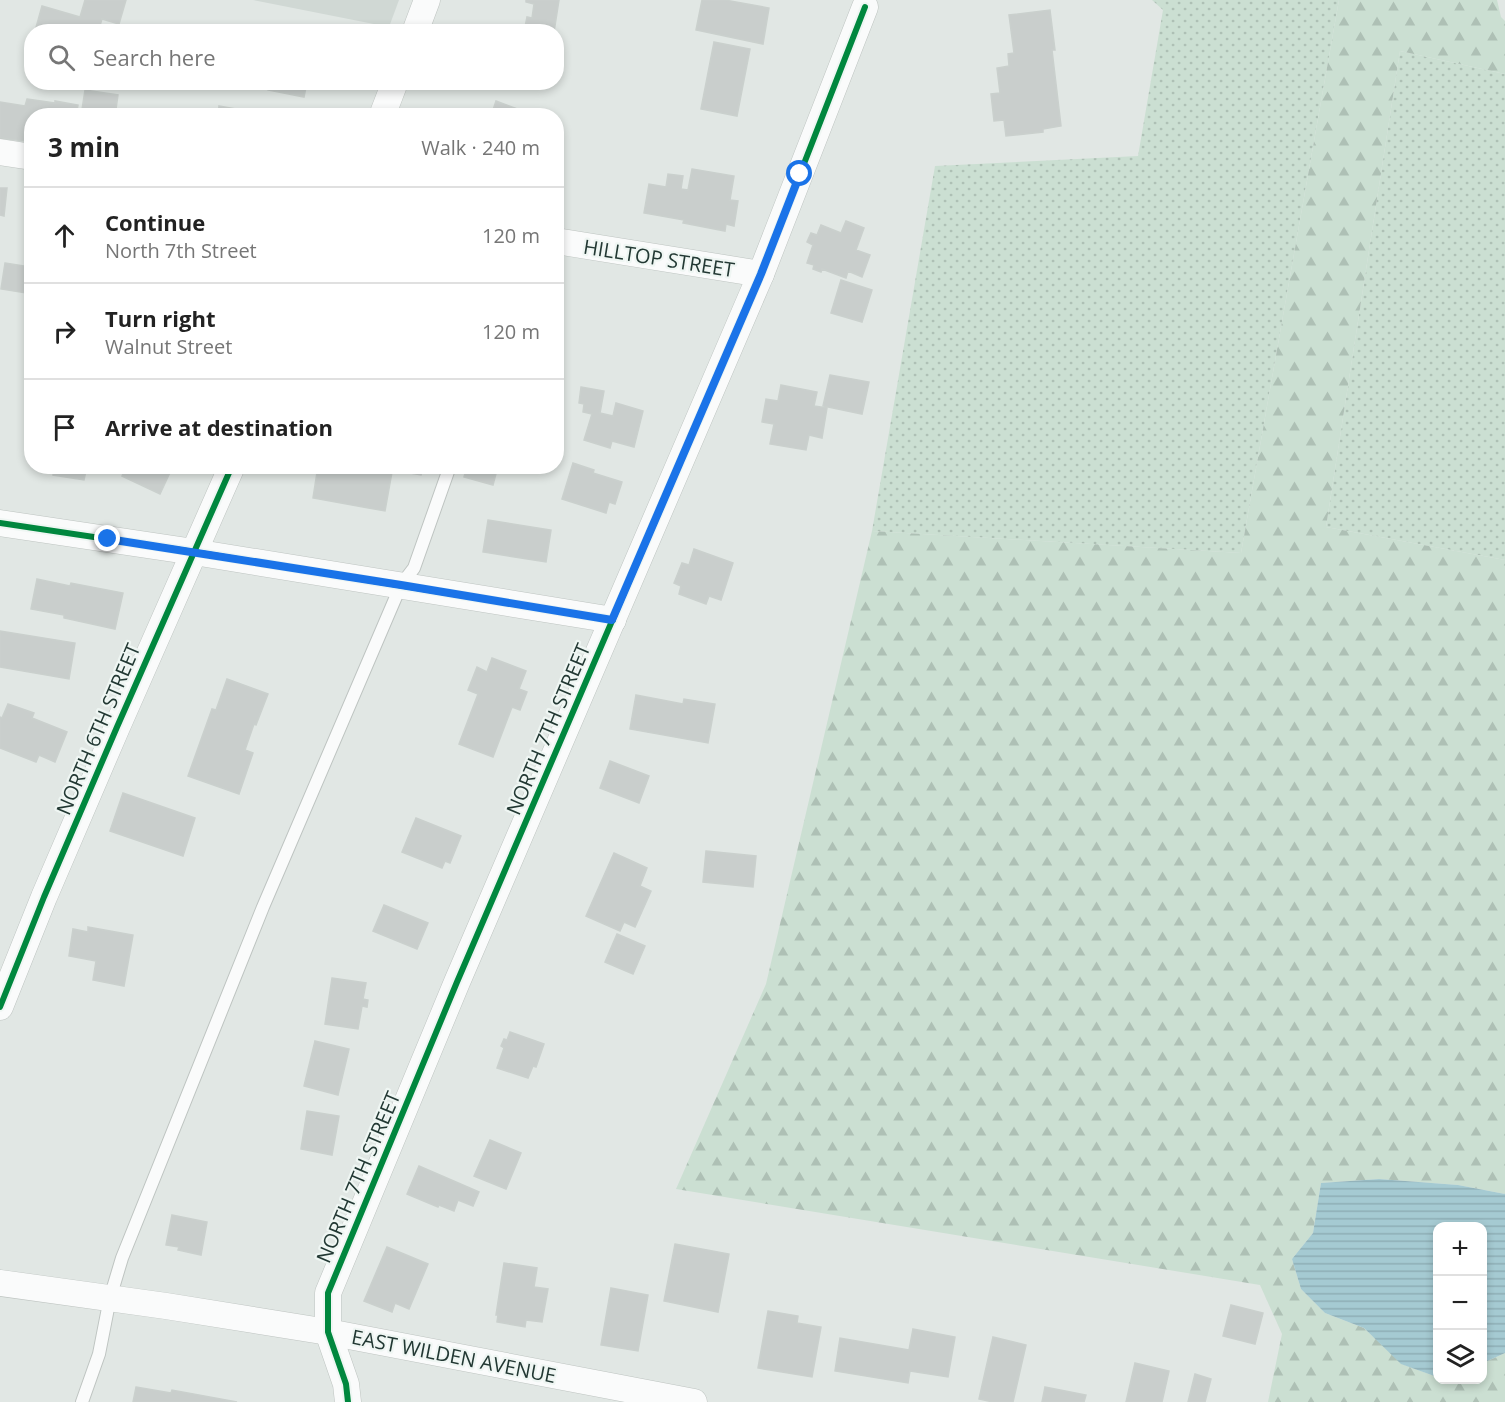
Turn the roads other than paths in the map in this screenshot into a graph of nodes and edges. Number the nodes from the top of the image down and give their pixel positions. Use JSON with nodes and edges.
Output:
{"nodes":[{"id":1,"x":427,"y":0,"type":"edge"},
{"id":2,"x":865,"y":7,"type":"dead end"},
{"id":3,"x":418,"y":24,"type":"edge"},
{"id":4,"x":392,"y":90,"type":"edge"},
{"id":5,"x":385,"y":108,"type":"edge"},
{"id":6,"x":0,"y":152,"type":"edge"},
{"id":7,"x":24,"y":156,"type":"edge"},
{"id":8,"x":564,"y":242,"type":"edge"},
{"id":9,"x":761,"y":274,"type":"junction"},
{"id":10,"x":228,"y":474,"type":"edge"},
{"id":11,"x":447,"y":474,"type":"edge"},
{"id":12,"x":0,"y":523,"type":"edge"},
{"id":13,"x":194,"y":552,"type":"junction"},
{"id":14,"x":401,"y":585,"type":"junction"},
{"id":15,"x":612,"y":620,"type":"junction"},
{"id":16,"x":0,"y":1007,"type":"edge"},
{"id":17,"x":0,"y":1283,"type":"edge"},
{"id":18,"x":110,"y":1298,"type":"junction"},
{"id":19,"x":328,"y":1332,"type":"junction"},
{"id":20,"x":82,"y":1402,"type":"edge"},
{"id":21,"x":348,"y":1402,"type":"edge"},
{"id":22,"x":694,"y":1402,"type":"edge"}],
"edges":[{"from":1,"to":3,"type":"street"},
{"from":2,"to":9,"type":"street","name":"NORTH 7TH STREET"},
{"from":4,"to":5,"type":"street"},
{"from":6,"to":7,"type":"street"},
{"from":8,"to":9,"type":"street","name":"HILLTOP STREET"},
{"from":9,"to":15,"type":"street","name":"NORTH 7TH STREET"},
{"from":10,"to":13,"type":"street","name":"NORTH 6TH STREET"},
{"from":11,"to":14,"type":"lane"},
{"from":12,"to":13,"type":"street"},
{"from":13,"to":14,"type":"street"},
{"from":13,"to":16,"type":"street","name":"NORTH 6TH STREET"},
{"from":14,"to":15,"type":"street"},
{"from":14,"to":18,"type":"lane"},
{"from":15,"to":19,"type":"street","name":"NORTH 7TH STREET"},
{"from":17,"to":18,"type":"street","name":"EAST WILDEN AVENUE"},
{"from":18,"to":19,"type":"street","name":"EAST WILDEN AVENUE"},
{"from":18,"to":20,"type":"lane"},
{"from":19,"to":21,"type":"street","name":"NORTH 7TH STREET"},
{"from":19,"to":22,"type":"street","name":"EAST WILDEN AVENUE"}]}
